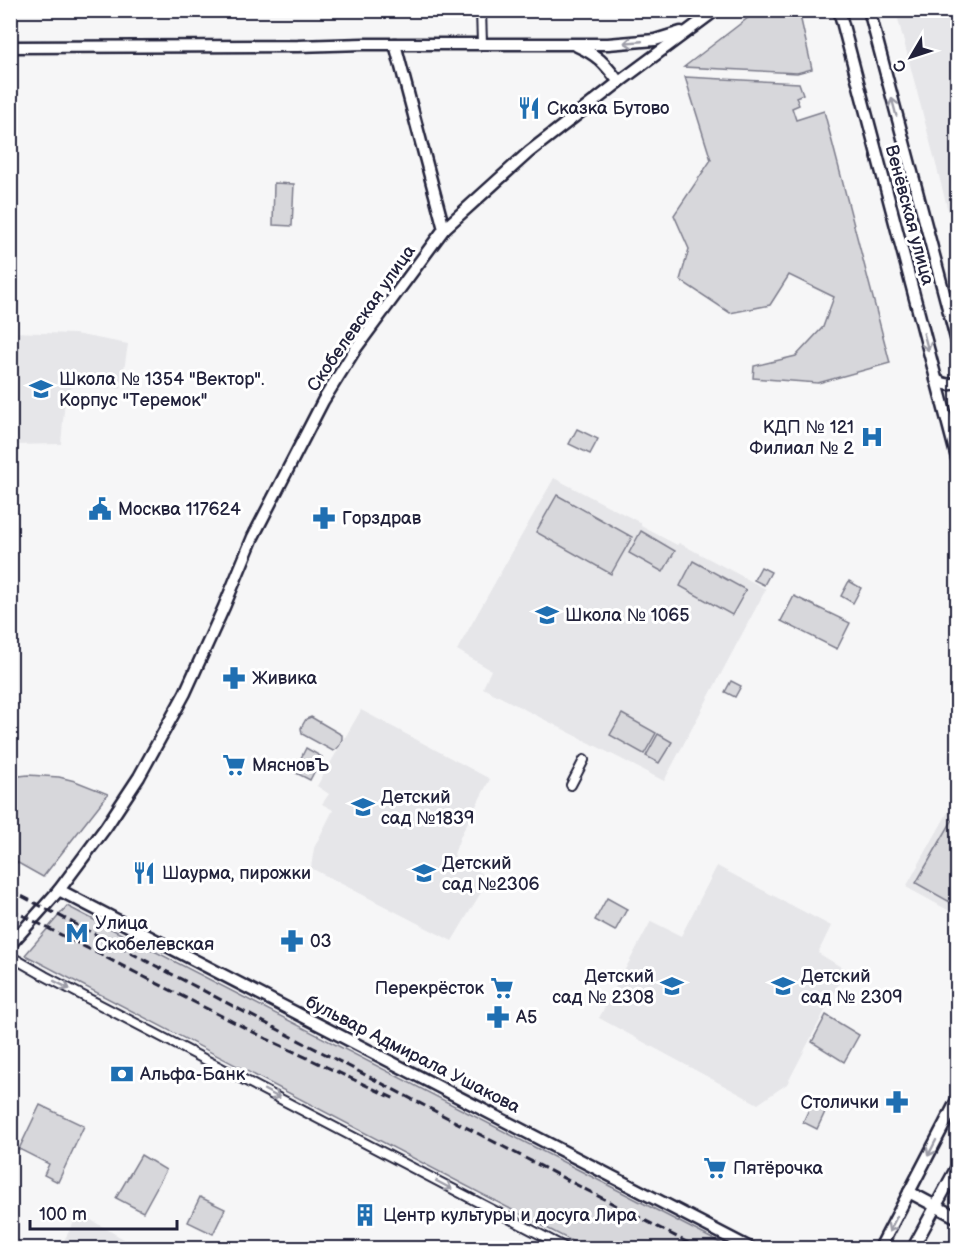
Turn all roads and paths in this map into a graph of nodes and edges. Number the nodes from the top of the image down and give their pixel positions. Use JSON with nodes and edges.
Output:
{"nodes":[{"id":1,"x":481,"y":10,"type":"edge"},
{"id":2,"x":716,"y":10,"type":"edge"},
{"id":3,"x":839,"y":10,"type":"edge"},
{"id":4,"x":869,"y":10,"type":"edge"},
{"id":5,"x":690,"y":30,"type":"junction"},
{"id":6,"x":395,"y":44,"type":"junction"},
{"id":7,"x":482,"y":44,"type":"junction"},
{"id":8,"x":573,"y":44,"type":"junction"},
{"id":9,"x":10,"y":47,"type":"edge"},
{"id":10,"x":619,"y":82,"type":"junction"},
{"id":11,"x":444,"y":229,"type":"junction"},
{"id":12,"x":957,"y":346,"type":"edge"},
{"id":13,"x":936,"y":380,"type":"junction"},
{"id":14,"x":957,"y":381,"type":"edge"},
{"id":15,"x":957,"y":458,"type":"edge"},
{"id":16,"x":584,"y":760,"type":"dead end"},
{"id":17,"x":571,"y":785,"type":"dead end"},
{"id":18,"x":59,"y":890,"type":"junction"},
{"id":19,"x":10,"y":945,"type":"edge"},
{"id":20,"x":10,"y":956,"type":"edge"},
{"id":21,"x":957,"y":1098,"type":"edge"},
{"id":22,"x":957,"y":1165,"type":"edge"},
{"id":23,"x":909,"y":1192,"type":"junction"},
{"id":24,"x":936,"y":1207,"type":"junction"},
{"id":25,"x":957,"y":1218,"type":"edge"},
{"id":26,"x":566,"y":1248,"type":"edge"},
{"id":27,"x":750,"y":1248,"type":"edge"},
{"id":28,"x":880,"y":1248,"type":"edge"},
{"id":29,"x":913,"y":1248,"type":"edge"}],
"edges":[{"from":1,"to":7,"type":"street"},
{"from":2,"to":5,"type":"street","name":"Скобелевская улица"},
{"from":3,"to":13,"type":"street","name":"Венёвская улица","one_way":true},
{"from":12,"to":4,"type":"street","name":"Венёвская улица","one_way":true},
{"from":5,"to":8,"type":"street","one_way":true},
{"from":5,"to":10,"type":"street","name":"Скобелевская улица"},
{"from":6,"to":7,"type":"street"},
{"from":6,"to":9,"type":"street"},
{"from":6,"to":11,"type":"street"},
{"from":7,"to":8,"type":"street"},
{"from":8,"to":10,"type":"street"},
{"from":10,"to":11,"type":"street","name":"Скобелевская улица"},
{"from":11,"to":18,"type":"street","name":"Скобелевская улица"},
{"from":13,"to":14,"type":"street"},
{"from":13,"to":15,"type":"street","name":"Венёвская улица"},
{"from":16,"to":17,"type":"street"},
{"from":18,"to":19,"type":"street","name":"Скобелевская улица"},
{"from":18,"to":27,"type":"street","name":"бульвар Адмирала Ушакова"},
{"from":20,"to":26,"type":"street","one_way":true},
{"from":21,"to":23,"type":"street","one_way":true},
{"from":22,"to":24,"type":"street"},
{"from":23,"to":24,"type":"street"},
{"from":23,"to":28,"type":"street","one_way":true},
{"from":24,"to":25,"type":"street"},
{"from":24,"to":29,"type":"street"}]}
